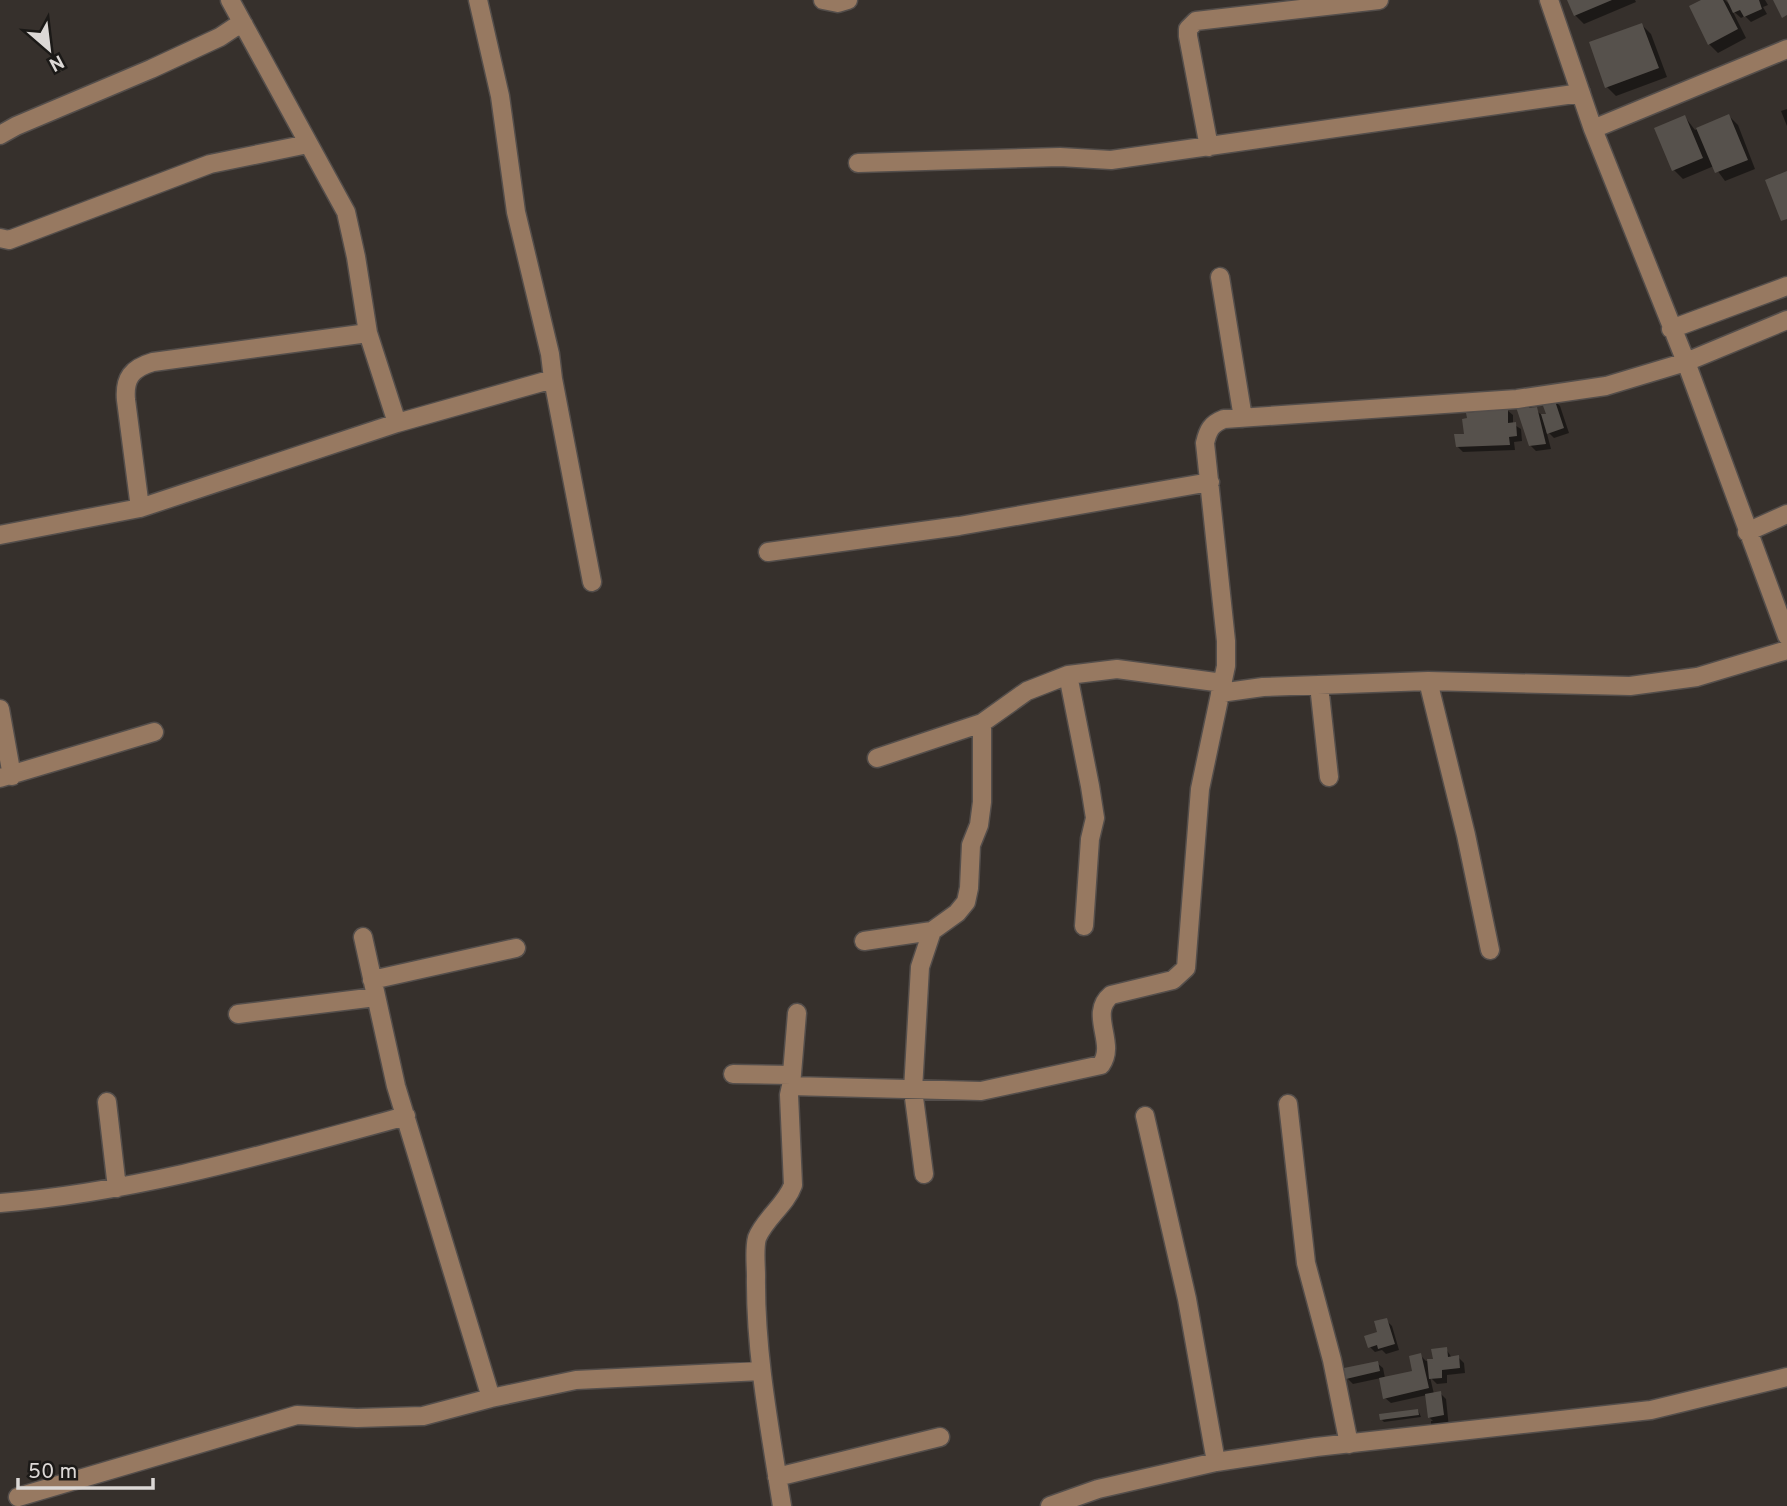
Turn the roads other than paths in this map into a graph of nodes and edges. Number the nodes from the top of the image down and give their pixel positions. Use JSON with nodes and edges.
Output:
{"nodes":[{"id":1,"x":230,"y":0,"type":"edge"},
{"id":2,"x":478,"y":0,"type":"edge"},
{"id":3,"x":823,"y":0,"type":"edge"},
{"id":4,"x":848,"y":0,"type":"edge"},
{"id":5,"x":1379,"y":0,"type":"edge"},
{"id":6,"x":1549,"y":0,"type":"edge"},
{"id":7,"x":244,"y":25,"type":"junction"},
{"id":8,"x":1787,"y":49,"type":"edge"},
{"id":9,"x":1581,"y":93,"type":"junction"},
{"id":10,"x":1592,"y":129,"type":"junction"},
{"id":11,"x":0,"y":135,"type":"edge"},
{"id":12,"x":308,"y":144,"type":"junction"},
{"id":13,"x":1209,"y":147,"type":"junction"},
{"id":14,"x":858,"y":163,"type":"dead end"},
{"id":15,"x":0,"y":237,"type":"edge"},
{"id":16,"x":1220,"y":276,"type":"dead end"},
{"id":17,"x":1787,"y":286,"type":"edge"},
{"id":18,"x":1787,"y":320,"type":"edge"},
{"id":19,"x":1671,"y":329,"type":"junction"},
{"id":20,"x":368,"y":333,"type":"junction"},
{"id":21,"x":1686,"y":362,"type":"junction"},
{"id":22,"x":553,"y":379,"type":"junction"},
{"id":23,"x":1243,"y":418,"type":"junction"},
{"id":24,"x":397,"y":423,"type":"junction"},
{"id":25,"x":1210,"y":482,"type":"junction"},
{"id":26,"x":140,"y":508,"type":"junction"},
{"id":27,"x":1787,"y":514,"type":"edge"},
{"id":28,"x":1747,"y":531,"type":"junction"},
{"id":29,"x":0,"y":535,"type":"edge"},
{"id":30,"x":768,"y":552,"type":"dead end"},
{"id":31,"x":592,"y":582,"type":"dead end"},
{"id":32,"x":1787,"y":636,"type":"edge"},
{"id":33,"x":1787,"y":650,"type":"edge"},
{"id":34,"x":1068,"y":675,"type":"junction"},
{"id":35,"x":1428,"y":681,"type":"junction"},
{"id":36,"x":1319,"y":685,"type":"junction"},
{"id":37,"x":1221,"y":688,"type":"junction"},
{"id":38,"x":0,"y":709,"type":"edge"},
{"id":39,"x":982,"y":723,"type":"junction"},
{"id":40,"x":154,"y":732,"type":"dead end"},
{"id":41,"x":877,"y":758,"type":"dead end"},
{"id":42,"x":6,"y":777,"type":"edge"},
{"id":43,"x":1329,"y":777,"type":"dead end"},
{"id":44,"x":1084,"y":926,"type":"dead end"},
{"id":45,"x":932,"y":931,"type":"junction"},
{"id":46,"x":363,"y":937,"type":"dead end"},
{"id":47,"x":864,"y":941,"type":"dead end"},
{"id":48,"x":516,"y":948,"type":"dead end"},
{"id":49,"x":1490,"y":950,"type":"dead end"},
{"id":50,"x":374,"y":988,"type":"junction"},
{"id":51,"x":797,"y":1013,"type":"dead end"},
{"id":52,"x":239,"y":1014,"type":"dead end"},
{"id":53,"x":733,"y":1074,"type":"dead end"},
{"id":54,"x":791,"y":1080,"type":"junction"},
{"id":55,"x":913,"y":1090,"type":"junction"},
{"id":56,"x":107,"y":1102,"type":"dead end"},
{"id":57,"x":1288,"y":1104,"type":"dead end"},
{"id":58,"x":406,"y":1116,"type":"junction"},
{"id":59,"x":1145,"y":1116,"type":"dead end"},
{"id":60,"x":924,"y":1174,"type":"dead end"},
{"id":61,"x":117,"y":1188,"type":"junction"},
{"id":62,"x":0,"y":1203,"type":"edge"},
{"id":63,"x":761,"y":1371,"type":"junction"},
{"id":64,"x":1787,"y":1377,"type":"edge"},
{"id":65,"x":491,"y":1398,"type":"junction"},
{"id":66,"x":940,"y":1437,"type":"dead end"},
{"id":67,"x":1349,"y":1444,"type":"junction"},
{"id":68,"x":1216,"y":1462,"type":"junction"},
{"id":69,"x":777,"y":1477,"type":"junction"},
{"id":70,"x":18,"y":1497,"type":"dead end"},
{"id":71,"x":782,"y":1506,"type":"edge"},
{"id":72,"x":1050,"y":1506,"type":"edge"}],
"edges":[{"from":1,"to":7,"type":"street"},
{"from":2,"to":22,"type":"street"},
{"from":3,"to":4,"type":"street"},
{"from":5,"to":13,"type":"street"},
{"from":6,"to":9,"type":"street"},
{"from":7,"to":11,"type":"street"},
{"from":7,"to":12,"type":"street"},
{"from":8,"to":10,"type":"street"},
{"from":9,"to":10,"type":"street"},
{"from":9,"to":13,"type":"street"},
{"from":10,"to":19,"type":"street"},
{"from":12,"to":15,"type":"street"},
{"from":12,"to":20,"type":"street"},
{"from":13,"to":14,"type":"street"},
{"from":16,"to":23,"type":"street"},
{"from":17,"to":19,"type":"street"},
{"from":18,"to":21,"type":"street"},
{"from":19,"to":21,"type":"street"},
{"from":20,"to":24,"type":"street"},
{"from":20,"to":26,"type":"street"},
{"from":21,"to":23,"type":"street"},
{"from":21,"to":28,"type":"street"},
{"from":22,"to":24,"type":"street"},
{"from":22,"to":31,"type":"street"},
{"from":23,"to":25,"type":"street"},
{"from":24,"to":26,"type":"street"},
{"from":25,"to":30,"type":"street"},
{"from":25,"to":37,"type":"street"},
{"from":26,"to":29,"type":"street"},
{"from":27,"to":28,"type":"street"},
{"from":28,"to":32,"type":"street"},
{"from":33,"to":35,"type":"street"},
{"from":34,"to":37,"type":"street"},
{"from":34,"to":39,"type":"street"},
{"from":34,"to":44,"type":"street"},
{"from":35,"to":36,"type":"street"},
{"from":35,"to":49,"type":"street"},
{"from":36,"to":37,"type":"street"},
{"from":36,"to":43,"type":"street"},
{"from":37,"to":55,"type":"street"},
{"from":38,"to":42,"type":"street"},
{"from":39,"to":41,"type":"street"},
{"from":39,"to":45,"type":"street"},
{"from":40,"to":42,"type":"street"},
{"from":45,"to":47,"type":"street"},
{"from":45,"to":55,"type":"street"},
{"from":46,"to":50,"type":"street"},
{"from":48,"to":50,"type":"street"},
{"from":50,"to":52,"type":"street"},
{"from":50,"to":58,"type":"street"},
{"from":51,"to":54,"type":"street"},
{"from":53,"to":54,"type":"street"},
{"from":54,"to":55,"type":"street"},
{"from":54,"to":63,"type":"street"},
{"from":55,"to":60,"type":"street"},
{"from":56,"to":61,"type":"street"},
{"from":57,"to":67,"type":"street"},
{"from":58,"to":61,"type":"street"},
{"from":58,"to":65,"type":"street"},
{"from":59,"to":68,"type":"street"},
{"from":61,"to":62,"type":"street"},
{"from":63,"to":65,"type":"street"},
{"from":63,"to":69,"type":"street"},
{"from":64,"to":67,"type":"street"},
{"from":65,"to":70,"type":"street"},
{"from":66,"to":69,"type":"street"},
{"from":67,"to":68,"type":"street"},
{"from":68,"to":72,"type":"street"},
{"from":69,"to":71,"type":"street"}]}
